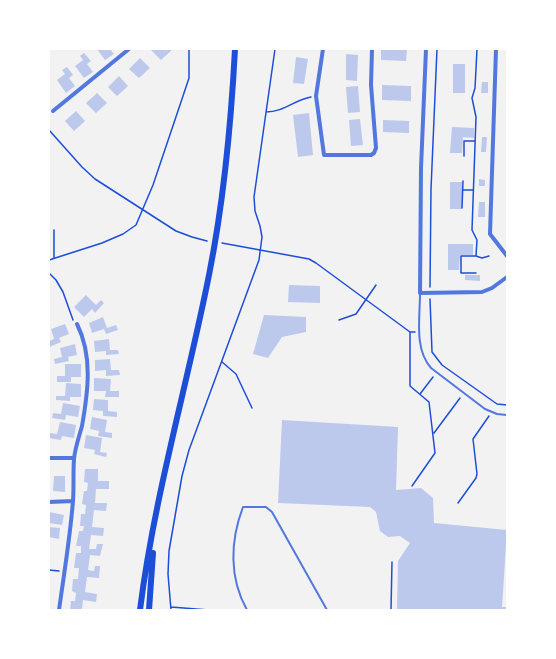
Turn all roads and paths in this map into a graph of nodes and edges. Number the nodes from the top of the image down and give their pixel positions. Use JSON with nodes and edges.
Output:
{"nodes":[{"id":1,"x":129,"y":49,"type":"edge"},
{"id":2,"x":189,"y":49,"type":"edge"},
{"id":3,"x":235,"y":49,"type":"edge"},
{"id":4,"x":275,"y":49,"type":"edge"},
{"id":5,"x":323,"y":49,"type":"edge"},
{"id":6,"x":372,"y":49,"type":"edge"},
{"id":7,"x":426,"y":49,"type":"edge"},
{"id":8,"x":437,"y":49,"type":"edge"},
{"id":9,"x":477,"y":49,"type":"edge"},
{"id":10,"x":496,"y":49,"type":"edge"},
{"id":11,"x":316,"y":96,"type":"junction"},
{"id":12,"x":53,"y":111,"type":"dead end"},
{"id":13,"x":266,"y":112,"type":"junction"},
{"id":14,"x":49,"y":130,"type":"edge"},
{"id":15,"x":475,"y":141,"type":"junction"},
{"id":16,"x":464,"y":156,"type":"dead end"},
{"id":17,"x":463,"y":181,"type":"dead end"},
{"id":18,"x":463,"y":190,"type":"junction"},
{"id":19,"x":473,"y":190,"type":"junction"},
{"id":20,"x":462,"y":208,"type":"dead end"},
{"id":21,"x":144,"y":210,"type":"junction"},
{"id":22,"x":54,"y":230,"type":"dead end"},
{"id":23,"x":209,"y":241,"type":"dead end"},
{"id":24,"x":222,"y":243,"type":"dead end"},
{"id":25,"x":261,"y":250,"type":"junction"},
{"id":26,"x":476,"y":256,"type":"junction"},
{"id":27,"x":489,"y":256,"type":"dead end"},
{"id":28,"x":507,"y":256,"type":"edge"},
{"id":29,"x":54,"y":258,"type":"junction"},
{"id":30,"x":49,"y":260,"type":"edge"},
{"id":31,"x":49,"y":272,"type":"edge"},
{"id":32,"x":476,"y":274,"type":"dead end"},
{"id":33,"x":507,"y":277,"type":"edge"},
{"id":34,"x":376,"y":285,"type":"dead end"},
{"id":35,"x":420,"y":293,"type":"junction"},
{"id":36,"x":430,"y":293,"type":"junction"},
{"id":37,"x":367,"y":300,"type":"junction"},
{"id":38,"x":339,"y":320,"type":"dead end"},
{"id":39,"x":77,"y":324,"type":"joint"},
{"id":40,"x":222,"y":362,"type":"junction"},
{"id":41,"x":442,"y":365,"type":"junction"},
{"id":42,"x":437,"y":372,"type":"junction"},
{"id":43,"x":470,"y":385,"type":"junction"},
{"id":44,"x":464,"y":393,"type":"junction"},
{"id":45,"x":420,"y":394,"type":"junction"},
{"id":46,"x":497,"y":404,"type":"junction"},
{"id":47,"x":507,"y":405,"type":"edge"},
{"id":48,"x":252,"y":408,"type":"dead end"},
{"id":49,"x":492,"y":412,"type":"junction"},
{"id":50,"x":507,"y":416,"type":"edge"},
{"id":51,"x":434,"y":433,"type":"junction"},
{"id":52,"x":49,"y":458,"type":"edge"},
{"id":53,"x":74,"y":458,"type":"junction"},
{"id":54,"x":412,"y":486,"type":"dead end"},
{"id":55,"x":73,"y":501,"type":"junction"},
{"id":56,"x":49,"y":502,"type":"edge"},
{"id":57,"x":458,"y":503,"type":"dead end"},
{"id":58,"x":155,"y":524,"type":"junction"},
{"id":59,"x":392,"y":562,"type":"dead end"},
{"id":60,"x":49,"y":570,"type":"edge"},
{"id":61,"x":65,"y":571,"type":"junction"},
{"id":62,"x":171,"y":609,"type":"edge"},
{"id":63,"x":59,"y":610,"type":"edge"},
{"id":64,"x":140,"y":610,"type":"edge"},
{"id":65,"x":149,"y":610,"type":"edge"},
{"id":66,"x":209,"y":610,"type":"edge"},
{"id":67,"x":247,"y":610,"type":"edge"},
{"id":68,"x":327,"y":610,"type":"edge"},
{"id":69,"x":391,"y":610,"type":"edge"}],
"edges":[{"from":1,"to":12,"type":"street"},
{"from":2,"to":21,"type":"path"},
{"from":3,"to":58,"type":"main road"},
{"from":4,"to":13,"type":"path"},
{"from":5,"to":11,"type":"street"},
{"from":6,"to":11,"type":"street"},
{"from":7,"to":35,"type":"street"},
{"from":8,"to":36,"type":"path"},
{"from":9,"to":15,"type":"path"},
{"from":10,"to":28,"type":"street"},
{"from":11,"to":13,"type":"path"},
{"from":13,"to":25,"type":"path"},
{"from":14,"to":21,"type":"path"},
{"from":15,"to":16,"type":"path"},
{"from":15,"to":19,"type":"path"},
{"from":17,"to":18,"type":"path"},
{"from":18,"to":19,"type":"path"},
{"from":18,"to":20,"type":"path"},
{"from":19,"to":26,"type":"path"},
{"from":21,"to":23,"type":"path"},
{"from":21,"to":29,"type":"path"},
{"from":22,"to":29,"type":"path"},
{"from":24,"to":25,"type":"path"},
{"from":25,"to":37,"type":"path"},
{"from":25,"to":40,"type":"path"},
{"from":26,"to":27,"type":"path"},
{"from":26,"to":32,"type":"path"},
{"from":29,"to":30,"type":"path"},
{"from":31,"to":39,"type":"path"},
{"from":33,"to":36,"type":"street"},
{"from":34,"to":37,"type":"path"},
{"from":35,"to":36,"type":"street"},
{"from":35,"to":42,"type":"lane"},
{"from":36,"to":41,"type":"path"},
{"from":37,"to":38,"type":"path"},
{"from":37,"to":45,"type":"path"},
{"from":39,"to":53,"type":"street"},
{"from":40,"to":48,"type":"path"},
{"from":40,"to":62,"type":"path"},
{"from":41,"to":42,"type":"path"},
{"from":41,"to":43,"type":"path"},
{"from":42,"to":44,"type":"lane"},
{"from":42,"to":45,"type":"path"},
{"from":43,"to":44,"type":"path"},
{"from":43,"to":46,"type":"path"},
{"from":44,"to":49,"type":"lane"},
{"from":44,"to":51,"type":"path"},
{"from":45,"to":51,"type":"path"},
{"from":46,"to":47,"type":"path"},
{"from":46,"to":49,"type":"path"},
{"from":49,"to":50,"type":"lane"},
{"from":49,"to":57,"type":"path"},
{"from":51,"to":54,"type":"path"},
{"from":52,"to":53,"type":"street"},
{"from":53,"to":55,"type":"street"},
{"from":55,"to":56,"type":"street"},
{"from":55,"to":61,"type":"street"},
{"from":58,"to":64,"type":"main road"},
{"from":58,"to":65,"type":"main road"},
{"from":59,"to":69,"type":"path"},
{"from":60,"to":61,"type":"path"},
{"from":61,"to":63,"type":"street"},
{"from":62,"to":66,"type":"path"},
{"from":67,"to":68,"type":"lane"}]}
